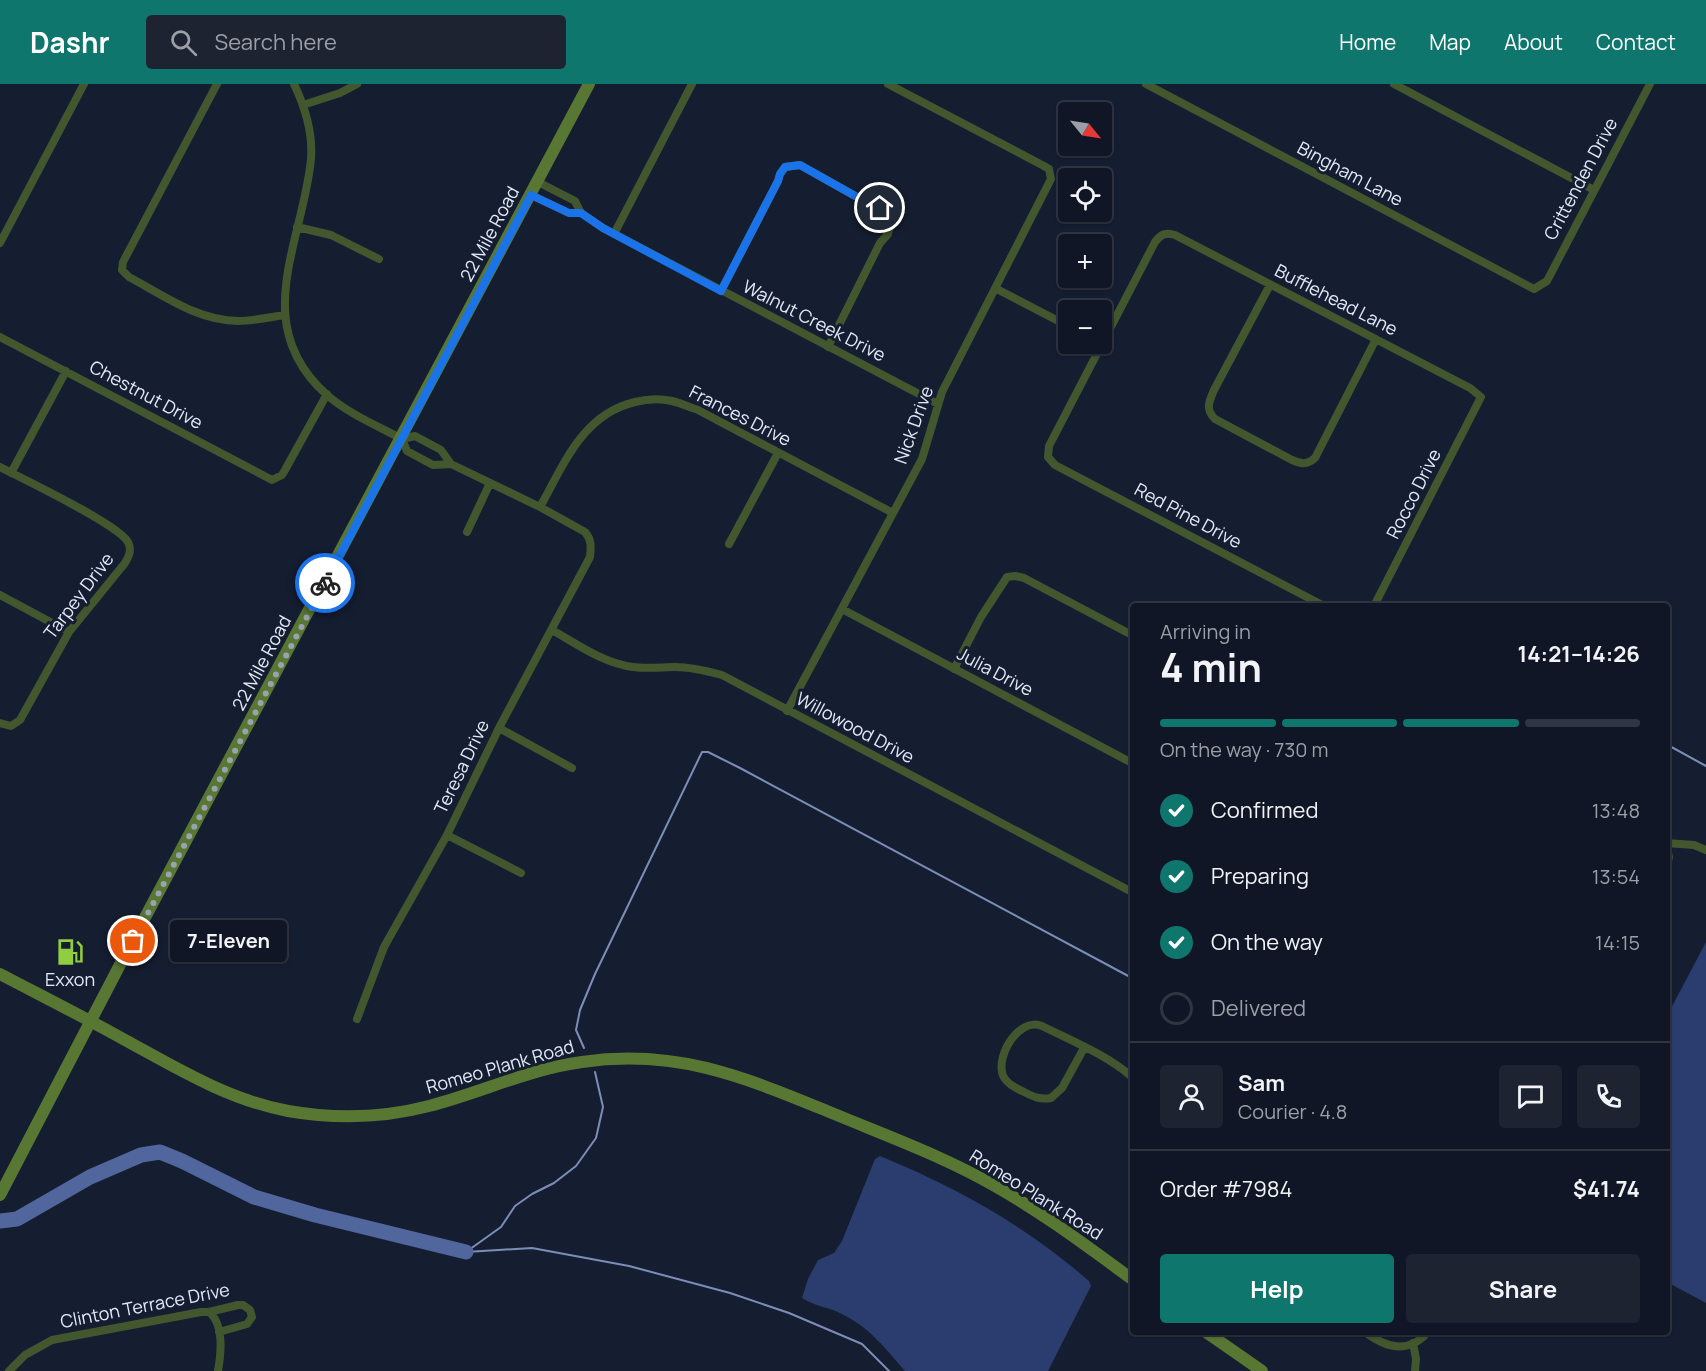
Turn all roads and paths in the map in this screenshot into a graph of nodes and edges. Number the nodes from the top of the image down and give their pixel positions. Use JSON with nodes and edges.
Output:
{"nodes":[{"id":1,"x":84,"y":84,"type":"edge"},
{"id":2,"x":217,"y":84,"type":"edge"},
{"id":3,"x":294,"y":84,"type":"edge"},
{"id":4,"x":357,"y":84,"type":"edge"},
{"id":5,"x":589,"y":84,"type":"edge"},
{"id":6,"x":692,"y":84,"type":"edge"},
{"id":7,"x":888,"y":84,"type":"edge"},
{"id":8,"x":1146,"y":84,"type":"edge"},
{"id":9,"x":1394,"y":84,"type":"edge"},
{"id":10,"x":1648,"y":84,"type":"edge"},
{"id":11,"x":303,"y":105,"type":"junction"},
{"id":12,"x":538,"y":182,"type":"junction"},
{"id":13,"x":1594,"y":190,"type":"junction"},
{"id":14,"x":531,"y":195,"type":"junction"},
{"id":15,"x":581,"y":213,"type":"junction"},
{"id":16,"x":297,"y":227,"type":"junction"},
{"id":17,"x":614,"y":234,"type":"junction"},
{"id":18,"x":0,"y":243,"type":"edge"},
{"id":19,"x":378,"y":259,"type":"dead end"},
{"id":20,"x":1270,"y":285,"type":"junction"},
{"id":21,"x":995,"y":288,"type":"junction"},
{"id":22,"x":1540,"y":288,"type":"joint"},
{"id":23,"x":721,"y":291,"type":"junction"},
{"id":24,"x":285,"y":315,"type":"junction"},
{"id":25,"x":1058,"y":321,"type":"edge"},
{"id":26,"x":1112,"y":325,"type":"edge"},
{"id":27,"x":0,"y":337,"type":"edge"},
{"id":28,"x":1376,"y":339,"type":"junction"},
{"id":29,"x":828,"y":347,"type":"junction"},
{"id":30,"x":1097,"y":354,"type":"edge"},
{"id":31,"x":66,"y":371,"type":"junction"},
{"id":32,"x":327,"y":394,"type":"junction"},
{"id":33,"x":1481,"y":397,"type":"joint"},
{"id":34,"x":938,"y":404,"type":"junction"},
{"id":35,"x":402,"y":439,"type":"junction"},
{"id":36,"x":778,"y":453,"type":"junction"},
{"id":37,"x":451,"y":464,"type":"junction"},
{"id":38,"x":0,"y":467,"type":"edge"},
{"id":39,"x":11,"y":473,"type":"junction"},
{"id":40,"x":490,"y":483,"type":"junction"},
{"id":41,"x":540,"y":507,"type":"junction"},
{"id":42,"x":893,"y":513,"type":"junction"},
{"id":43,"x":467,"y":532,"type":"dead end"},
{"id":44,"x":729,"y":544,"type":"dead end"},
{"id":45,"x":0,"y":595,"type":"edge"},
{"id":46,"x":1318,"y":603,"type":"edge"},
{"id":47,"x":1376,"y":603,"type":"edge"},
{"id":48,"x":842,"y":609,"type":"junction"},
{"id":49,"x":552,"y":630,"type":"junction"},
{"id":50,"x":69,"y":632,"type":"junction"},
{"id":51,"x":1130,"y":634,"type":"edge"},
{"id":52,"x":954,"y":669,"type":"junction"},
{"id":53,"x":788,"y":711,"type":"junction"},
{"id":54,"x":0,"y":723,"type":"edge"},
{"id":55,"x":500,"y":728,"type":"junction"},
{"id":56,"x":1130,"y":762,"type":"edge"},
{"id":57,"x":572,"y":768,"type":"dead end"},
{"id":58,"x":447,"y":835,"type":"junction"},
{"id":59,"x":1670,"y":844,"type":"edge"},
{"id":60,"x":1706,"y":850,"type":"edge"},
{"id":61,"x":521,"y":873,"type":"dead end"},
{"id":62,"x":1130,"y":891,"type":"edge"},
{"id":63,"x":0,"y":974,"type":"edge"},
{"id":64,"x":357,"y":1019,"type":"dead end"},
{"id":65,"x":91,"y":1022,"type":"junction"},
{"id":66,"x":1084,"y":1047,"type":"junction"},
{"id":67,"x":1130,"y":1075,"type":"edge"},
{"id":68,"x":0,"y":1195,"type":"edge"},
{"id":69,"x":1130,"y":1279,"type":"edge"},
{"id":70,"x":209,"y":1312,"type":"junction"},
{"id":71,"x":219,"y":1332,"type":"junction"},
{"id":72,"x":1210,"y":1335,"type":"edge"},
{"id":73,"x":1370,"y":1335,"type":"edge"},
{"id":74,"x":1425,"y":1335,"type":"edge"},
{"id":75,"x":1413,"y":1343,"type":"junction"},
{"id":76,"x":9,"y":1371,"type":"edge"},
{"id":77,"x":218,"y":1371,"type":"edge"},
{"id":78,"x":1262,"y":1371,"type":"edge"},
{"id":79,"x":1415,"y":1371,"type":"edge"}],
"edges":[{"from":1,"to":18,"type":"street"},
{"from":2,"to":24,"type":"street"},
{"from":3,"to":11,"type":"street"},
{"from":4,"to":11,"type":"street"},
{"from":5,"to":12,"type":"main road","name":"22 Mile Road"},
{"from":6,"to":17,"type":"street"},
{"from":7,"to":21,"type":"street","name":"Nick Drive"},
{"from":8,"to":22,"type":"street","name":"Bingham Lane"},
{"from":9,"to":13,"type":"street"},
{"from":10,"to":13,"type":"street","name":"Crittenden Drive"},
{"from":11,"to":16,"type":"street"},
{"from":12,"to":14,"type":"main road","name":"22 Mile Road"},
{"from":12,"to":15,"type":"street","name":"Walnut Creek Drive"},
{"from":13,"to":22,"type":"street","name":"Crittenden Drive"},
{"from":14,"to":15,"type":"street","name":"Walnut Creek Drive"},
{"from":14,"to":35,"type":"main road","name":"22 Mile Road"},
{"from":15,"to":17,"type":"street","name":"Walnut Creek Drive"},
{"from":16,"to":19,"type":"street"},
{"from":16,"to":24,"type":"street"},
{"from":17,"to":23,"type":"street","name":"Walnut Creek Drive"},
{"from":20,"to":26,"type":"street","name":"Bufflehead Lane"},
{"from":20,"to":28,"type":"street","name":"Bufflehead Lane"},
{"from":20,"to":28,"type":"street"},
{"from":21,"to":25,"type":"street"},
{"from":21,"to":34,"type":"street","name":"Nick Drive"},
{"from":23,"to":29,"type":"street","name":"Walnut Creek Drive"},
{"from":23,"to":29,"type":"street"},
{"from":24,"to":32,"type":"street"},
{"from":27,"to":31,"type":"street","name":"Chestnut Drive"},
{"from":28,"to":33,"type":"street","name":"Bufflehead Lane"},
{"from":29,"to":34,"type":"street","name":"Walnut Creek Drive"},
{"from":30,"to":46,"type":"street","name":"Red Pine Drive"},
{"from":31,"to":32,"type":"street","name":"Chestnut Drive"},
{"from":31,"to":39,"type":"street"},
{"from":32,"to":35,"type":"street"},
{"from":33,"to":47,"type":"street","name":"Rocco Drive"},
{"from":34,"to":42,"type":"street","name":"Nick Drive"},
{"from":35,"to":37,"type":"street"},
{"from":35,"to":37,"type":"street"},
{"from":35,"to":65,"type":"main road","name":"22 Mile Road"},
{"from":36,"to":41,"type":"street","name":"Frances Drive"},
{"from":36,"to":42,"type":"street","name":"Frances Drive"},
{"from":36,"to":44,"type":"street"},
{"from":37,"to":40,"type":"street"},
{"from":38,"to":39,"type":"street"},
{"from":39,"to":50,"type":"street","name":"Tarpey Drive"},
{"from":40,"to":41,"type":"street"},
{"from":40,"to":43,"type":"street"},
{"from":41,"to":49,"type":"street","name":"Teresa Drive"},
{"from":42,"to":48,"type":"street","name":"Nick Drive"},
{"from":45,"to":50,"type":"street"},
{"from":48,"to":52,"type":"street","name":"Julia Drive"},
{"from":48,"to":53,"type":"street","name":"Nick Drive"},
{"from":49,"to":53,"type":"street","name":"Willowood Drive"},
{"from":49,"to":55,"type":"street","name":"Teresa Drive"},
{"from":50,"to":54,"type":"street","name":"Tarpey Drive"},
{"from":51,"to":52,"type":"street"},
{"from":52,"to":56,"type":"street","name":"Julia Drive"},
{"from":53,"to":62,"type":"street","name":"Willowood Drive"},
{"from":55,"to":57,"type":"street"},
{"from":55,"to":58,"type":"street","name":"Teresa Drive"},
{"from":58,"to":61,"type":"street"},
{"from":58,"to":64,"type":"street","name":"Teresa Drive"},
{"from":59,"to":60,"type":"street"},
{"from":63,"to":65,"type":"main road","name":"Romeo Plank Road"},
{"from":65,"to":68,"type":"main road","name":"22 Mile Road"},
{"from":65,"to":69,"type":"main road","name":"Romeo Plank Road"},
{"from":66,"to":66,"type":"street"},
{"from":66,"to":67,"type":"street"},
{"from":70,"to":71,"type":"street"},
{"from":70,"to":71,"type":"street","name":"Clinton Terrace Drive"},
{"from":70,"to":76,"type":"street","name":"Clinton Terrace Drive"},
{"from":71,"to":77,"type":"street"},
{"from":72,"to":78,"type":"main road"},
{"from":73,"to":75,"type":"street"},
{"from":74,"to":75,"type":"street"},
{"from":75,"to":79,"type":"street"}]}
